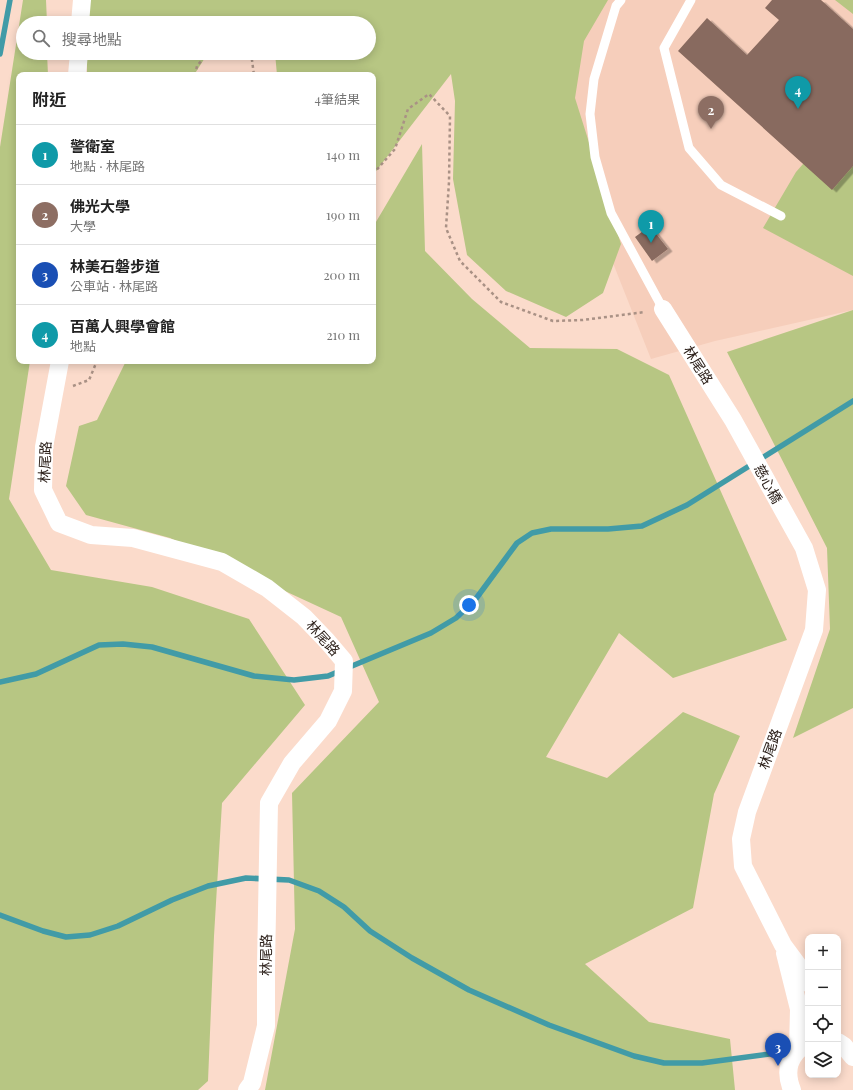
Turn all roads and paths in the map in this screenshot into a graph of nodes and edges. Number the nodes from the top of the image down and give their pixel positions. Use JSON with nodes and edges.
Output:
{"nodes":[{"id":1,"x":82,"y":0,"type":"edge"},
{"id":2,"x":621,"y":0,"type":"edge"},
{"id":3,"x":691,"y":0,"type":"edge"},
{"id":4,"x":81,"y":16,"type":"edge"},
{"id":5,"x":78,"y":60,"type":"edge"},
{"id":6,"x":202,"y":60,"type":"edge"},
{"id":7,"x":252,"y":60,"type":"edge"},
{"id":8,"x":77,"y":72,"type":"edge"},
{"id":9,"x":195,"y":72,"type":"edge"},
{"id":10,"x":254,"y":72,"type":"edge"},
{"id":11,"x":376,"y":171,"type":"edge"},
{"id":12,"x":781,"y":216,"type":"dead end"},
{"id":13,"x":663,"y":309,"type":"junction"},
{"id":14,"x":59,"y":364,"type":"edge"},
{"id":15,"x":96,"y":364,"type":"edge"},
{"id":16,"x":54,"y":394,"type":"junction"},
{"id":17,"x":733,"y":420,"type":"joint"},
{"id":18,"x":804,"y":548,"type":"joint"},
{"id":19,"x":783,"y":945,"type":"junction"},
{"id":20,"x":805,"y":976,"type":"edge"},
{"id":21,"x":841,"y":1044,"type":"edge"},
{"id":22,"x":803,"y":1046,"type":"edge"},
{"id":23,"x":853,"y":1057,"type":"edge"},
{"id":24,"x":247,"y":1090,"type":"edge"},
{"id":25,"x":792,"y":1090,"type":"edge"}],
"edges":[{"from":1,"to":4,"type":"street"},
{"from":2,"to":13,"type":"lane"},
{"from":3,"to":12,"type":"lane"},
{"from":5,"to":8,"type":"street"},
{"from":6,"to":9,"type":"path"},
{"from":7,"to":10,"type":"path"},
{"from":11,"to":13,"type":"path"},
{"from":13,"to":17,"type":"street","name":"林尾路"},
{"from":14,"to":16,"type":"street","name":"林尾路"},
{"from":15,"to":16,"type":"path"},
{"from":16,"to":24,"type":"street","name":"林尾路"},
{"from":17,"to":18,"type":"street","name":"慈心橋"},
{"from":18,"to":19,"type":"street","name":"林尾路"},
{"from":19,"to":20,"type":"street","name":"林尾路"},
{"from":19,"to":22,"type":"street","name":"林尾路"},
{"from":21,"to":23,"type":"street"},
{"from":22,"to":25,"type":"street"}]}
